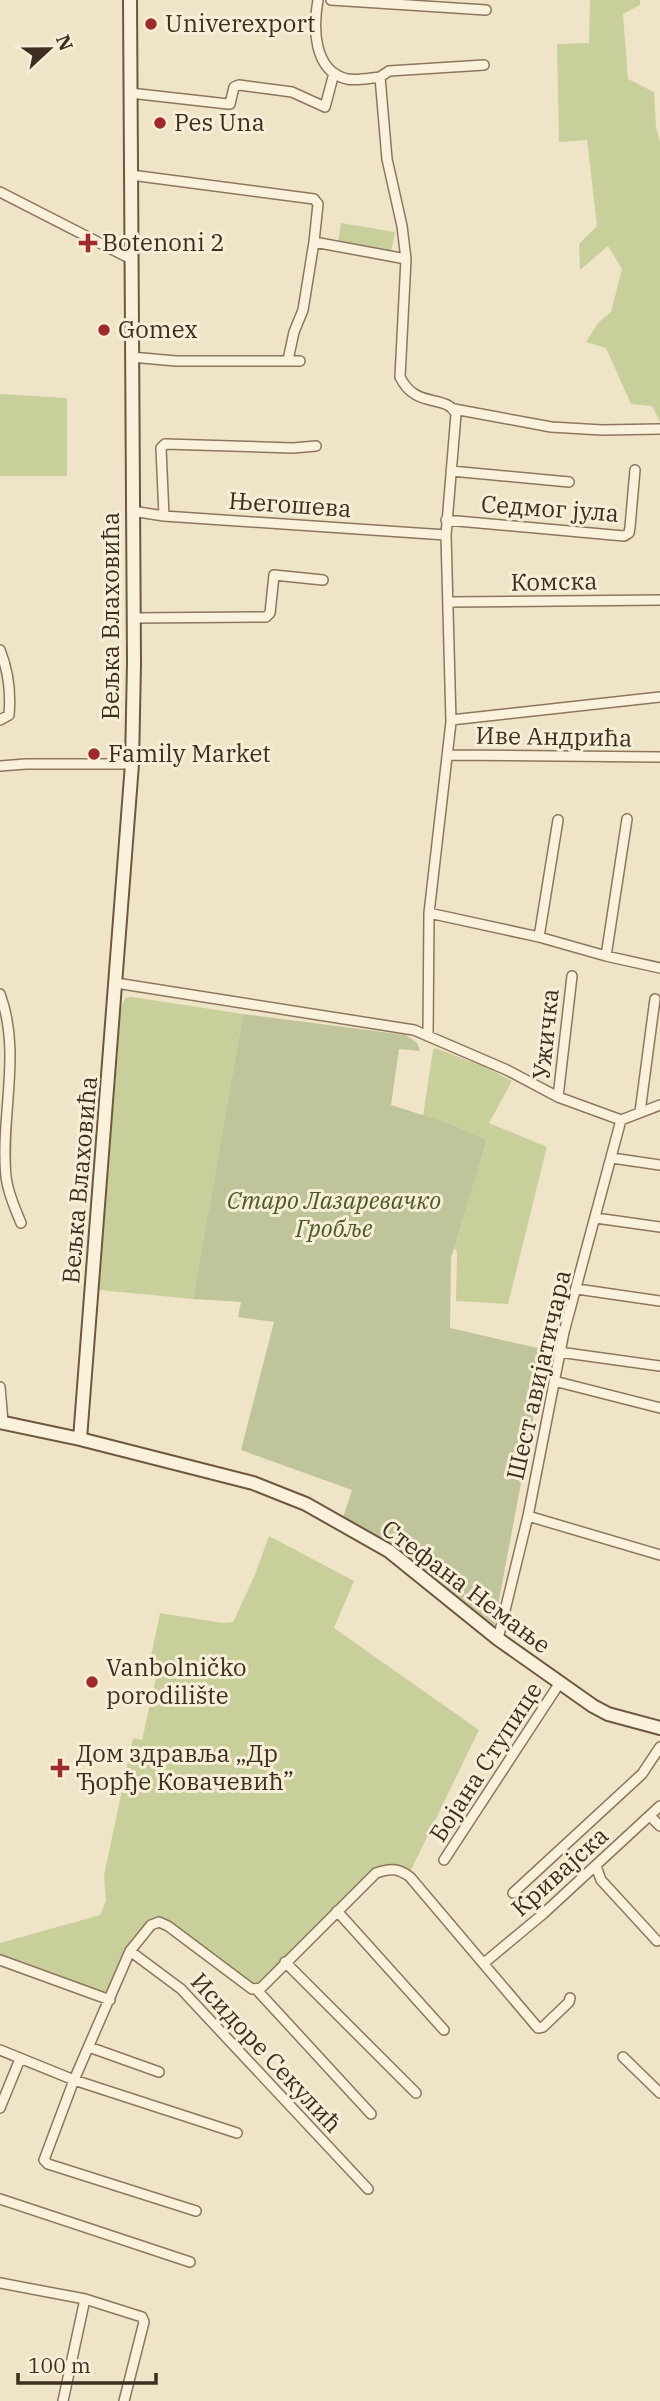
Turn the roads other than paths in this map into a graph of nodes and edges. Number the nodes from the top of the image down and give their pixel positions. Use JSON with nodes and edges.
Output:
{"nodes":[{"id":1,"x":130,"y":0,"type":"edge"},
{"id":2,"x":318,"y":0,"type":"edge"},
{"id":3,"x":331,"y":0,"type":"edge"},
{"id":4,"x":486,"y":10,"type":"dead end"},
{"id":5,"x":484,"y":65,"type":"dead end"},
{"id":6,"x":334,"y":73,"type":"junction"},
{"id":7,"x":380,"y":77,"type":"junction"},
{"id":8,"x":130,"y":93,"type":"junction"},
{"id":9,"x":131,"y":175,"type":"junction"},
{"id":10,"x":0,"y":192,"type":"edge"},
{"id":11,"x":314,"y":242,"type":"junction"},
{"id":12,"x":131,"y":259,"type":"junction"},
{"id":13,"x":406,"y":259,"type":"junction"},
{"id":14,"x":131,"y":358,"type":"junction"},
{"id":15,"x":288,"y":360,"type":"junction"},
{"id":16,"x":300,"y":361,"type":"dead end"},
{"id":17,"x":454,"y":409,"type":"junction"},
{"id":18,"x":660,"y":429,"type":"edge"},
{"id":19,"x":316,"y":446,"type":"dead end"},
{"id":20,"x":635,"y":470,"type":"dead end"},
{"id":21,"x":451,"y":471,"type":"junction"},
{"id":22,"x":569,"y":482,"type":"dead end"},
{"id":23,"x":132,"y":511,"type":"junction"},
{"id":24,"x":164,"y":516,"type":"junction"},
{"id":25,"x":446,"y":520,"type":"junction"},
{"id":26,"x":446,"y":535,"type":"junction"},
{"id":27,"x":323,"y":580,"type":"dead end"},
{"id":28,"x":660,"y":600,"type":"edge"},
{"id":29,"x":449,"y":602,"type":"junction"},
{"id":30,"x":133,"y":618,"type":"junction"},
{"id":31,"x":0,"y":650,"type":"edge"},
{"id":32,"x":660,"y":697,"type":"edge"},
{"id":33,"x":0,"y":720,"type":"edge"},
{"id":34,"x":451,"y":720,"type":"junction"},
{"id":35,"x":447,"y":755,"type":"junction"},
{"id":36,"x":660,"y":757,"type":"edge"},
{"id":37,"x":132,"y":764,"type":"junction"},
{"id":38,"x":0,"y":766,"type":"edge"},
{"id":39,"x":627,"y":819,"type":"dead end"},
{"id":40,"x":558,"y":820,"type":"dead end"},
{"id":41,"x":429,"y":913,"type":"junction"},
{"id":42,"x":540,"y":937,"type":"junction"},
{"id":43,"x":606,"y":956,"type":"junction"},
{"id":44,"x":660,"y":968,"type":"edge"},
{"id":45,"x":572,"y":976,"type":"dead end"},
{"id":46,"x":116,"y":983,"type":"junction"},
{"id":47,"x":0,"y":995,"type":"edge"},
{"id":48,"x":654,"y":999,"type":"dead end"},
{"id":49,"x":428,"y":1036,"type":"junction"},
{"id":50,"x":558,"y":1097,"type":"junction"},
{"id":51,"x":660,"y":1105,"type":"edge"},
{"id":52,"x":640,"y":1112,"type":"junction"},
{"id":53,"x":621,"y":1120,"type":"junction"},
{"id":54,"x":612,"y":1157,"type":"junction"},
{"id":55,"x":660,"y":1165,"type":"edge"},
{"id":56,"x":596,"y":1218,"type":"junction"},
{"id":57,"x":21,"y":1223,"type":"dead end"},
{"id":58,"x":660,"y":1227,"type":"edge"},
{"id":59,"x":577,"y":1289,"type":"junction"},
{"id":60,"x":660,"y":1301,"type":"edge"},
{"id":61,"x":559,"y":1352,"type":"junction"},
{"id":62,"x":660,"y":1366,"type":"edge"},
{"id":63,"x":554,"y":1381,"type":"junction"},
{"id":64,"x":0,"y":1387,"type":"edge"},
{"id":65,"x":660,"y":1408,"type":"edge"},
{"id":66,"x":1,"y":1422,"type":"edge"},
{"id":67,"x":79,"y":1439,"type":"junction"},
{"id":68,"x":528,"y":1516,"type":"junction"},
{"id":69,"x":660,"y":1555,"type":"edge"},
{"id":70,"x":498,"y":1639,"type":"junction"},
{"id":71,"x":559,"y":1684,"type":"junction"},
{"id":72,"x":660,"y":1728,"type":"edge"},
{"id":73,"x":660,"y":1747,"type":"edge"},
{"id":74,"x":660,"y":1806,"type":"edge"},
{"id":75,"x":650,"y":1816,"type":"junction"},
{"id":76,"x":660,"y":1826,"type":"edge"},
{"id":77,"x":444,"y":1860,"type":"dead end"},
{"id":78,"x":596,"y":1866,"type":"junction"},
{"id":79,"x":513,"y":1894,"type":"dead end"},
{"id":80,"x":337,"y":1911,"type":"junction"},
{"id":81,"x":657,"y":1941,"type":"dead end"},
{"id":82,"x":130,"y":1951,"type":"junction"},
{"id":83,"x":0,"y":1960,"type":"edge"},
{"id":84,"x":285,"y":1962,"type":"junction"},
{"id":85,"x":484,"y":1963,"type":"junction"},
{"id":86,"x":256,"y":1989,"type":"junction"},
{"id":87,"x":570,"y":1998,"type":"dead end"},
{"id":88,"x":110,"y":2000,"type":"junction"},
{"id":89,"x":444,"y":2030,"type":"dead end"},
{"id":90,"x":89,"y":2047,"type":"junction"},
{"id":91,"x":0,"y":2050,"type":"edge"},
{"id":92,"x":622,"y":2057,"type":"dead end"},
{"id":93,"x":20,"y":2059,"type":"junction"},
{"id":94,"x":159,"y":2072,"type":"dead end"},
{"id":95,"x":74,"y":2080,"type":"junction"},
{"id":96,"x":416,"y":2093,"type":"dead end"},
{"id":97,"x":660,"y":2093,"type":"edge"},
{"id":98,"x":0,"y":2108,"type":"edge"},
{"id":99,"x":371,"y":2114,"type":"dead end"},
{"id":100,"x":237,"y":2133,"type":"dead end"},
{"id":101,"x":368,"y":2189,"type":"dead end"},
{"id":102,"x":0,"y":2199,"type":"edge"},
{"id":103,"x":196,"y":2211,"type":"dead end"},
{"id":104,"x":190,"y":2262,"type":"dead end"},
{"id":105,"x":0,"y":2283,"type":"edge"},
{"id":106,"x":85,"y":2299,"type":"junction"},
{"id":107,"x":63,"y":2401,"type":"edge"},
{"id":108,"x":124,"y":2401,"type":"edge"}],
"edges":[{"from":1,"to":8,"type":"street","name":"Вељка Влаховића"},
{"from":2,"to":6,"type":"street"},
{"from":3,"to":4,"type":"street"},
{"from":5,"to":7,"type":"street"},
{"from":6,"to":7,"type":"street"},
{"from":6,"to":8,"type":"street"},
{"from":7,"to":13,"type":"street"},
{"from":8,"to":9,"type":"street","name":"Вељка Влаховића"},
{"from":9,"to":11,"type":"street"},
{"from":9,"to":12,"type":"street","name":"Вељка Влаховића"},
{"from":10,"to":12,"type":"street"},
{"from":11,"to":13,"type":"street"},
{"from":11,"to":15,"type":"street"},
{"from":12,"to":14,"type":"street","name":"Вељка Влаховића"},
{"from":13,"to":17,"type":"street"},
{"from":14,"to":15,"type":"street"},
{"from":14,"to":23,"type":"street","name":"Вељка Влаховића"},
{"from":15,"to":16,"type":"street"},
{"from":17,"to":18,"type":"street"},
{"from":17,"to":21,"type":"street"},
{"from":19,"to":24,"type":"street"},
{"from":20,"to":25,"type":"street","name":"Седмог јула"},
{"from":21,"to":22,"type":"street"},
{"from":21,"to":25,"type":"street"},
{"from":23,"to":24,"type":"street","name":"Његошева"},
{"from":23,"to":30,"type":"street","name":"Вељка Влаховића"},
{"from":24,"to":26,"type":"street","name":"Његошева"},
{"from":25,"to":26,"type":"street"},
{"from":26,"to":29,"type":"street"},
{"from":27,"to":30,"type":"street"},
{"from":28,"to":29,"type":"street","name":"Комска"},
{"from":29,"to":34,"type":"street"},
{"from":30,"to":37,"type":"street","name":"Вељка Влаховића"},
{"from":31,"to":33,"type":"street"},
{"from":32,"to":34,"type":"street"},
{"from":34,"to":35,"type":"street"},
{"from":35,"to":36,"type":"street","name":"Иве Андрића"},
{"from":35,"to":41,"type":"street"},
{"from":37,"to":38,"type":"street"},
{"from":37,"to":46,"type":"street","name":"Вељка Влаховића"},
{"from":39,"to":43,"type":"street"},
{"from":40,"to":42,"type":"street"},
{"from":41,"to":42,"type":"street"},
{"from":41,"to":49,"type":"street"},
{"from":42,"to":43,"type":"street"},
{"from":43,"to":44,"type":"street"},
{"from":45,"to":50,"type":"street","name":"Ужичка"},
{"from":46,"to":49,"type":"street"},
{"from":46,"to":67,"type":"street","name":"Вељка Влаховића"},
{"from":47,"to":57,"type":"street"},
{"from":48,"to":52,"type":"street"},
{"from":49,"to":50,"type":"street"},
{"from":50,"to":53,"type":"street"},
{"from":51,"to":52,"type":"street"},
{"from":52,"to":53,"type":"street"},
{"from":53,"to":54,"type":"street","name":"Шест авијатичара"},
{"from":54,"to":55,"type":"street"},
{"from":54,"to":56,"type":"street","name":"Шест авијатичара"},
{"from":56,"to":58,"type":"street"},
{"from":56,"to":59,"type":"street","name":"Шест авијатичара"},
{"from":59,"to":60,"type":"street"},
{"from":59,"to":61,"type":"street","name":"Шест авијатичара"},
{"from":61,"to":62,"type":"street"},
{"from":61,"to":63,"type":"street","name":"Шест авијатичара"},
{"from":63,"to":65,"type":"street"},
{"from":63,"to":68,"type":"street","name":"Шест авијатичара"},
{"from":64,"to":66,"type":"street"},
{"from":66,"to":67,"type":"street","name":"Стефана Немање"},
{"from":67,"to":70,"type":"street","name":"Стефана Немање"},
{"from":68,"to":69,"type":"street"},
{"from":68,"to":70,"type":"street","name":"Шест авијатичара"},
{"from":70,"to":71,"type":"street","name":"Стефана Немање"},
{"from":71,"to":72,"type":"street","name":"Стефана Немање"},
{"from":71,"to":77,"type":"street","name":"Бојана Ступице"},
{"from":73,"to":79,"type":"street"},
{"from":74,"to":75,"type":"street","name":"Кривајска"},
{"from":75,"to":76,"type":"street"},
{"from":75,"to":78,"type":"street","name":"Кривајска"},
{"from":78,"to":81,"type":"street"},
{"from":78,"to":85,"type":"street","name":"Кривајска"},
{"from":80,"to":84,"type":"street"},
{"from":80,"to":85,"type":"street"},
{"from":80,"to":89,"type":"street"},
{"from":82,"to":86,"type":"street"},
{"from":82,"to":88,"type":"street"},
{"from":82,"to":101,"type":"street","name":"Исидоре Секулић"},
{"from":83,"to":88,"type":"street"},
{"from":84,"to":86,"type":"street"},
{"from":84,"to":96,"type":"street"},
{"from":85,"to":87,"type":"street"},
{"from":86,"to":99,"type":"street"},
{"from":88,"to":90,"type":"street"},
{"from":90,"to":94,"type":"street"},
{"from":90,"to":95,"type":"street"},
{"from":91,"to":93,"type":"street"},
{"from":92,"to":97,"type":"street"},
{"from":93,"to":95,"type":"street"},
{"from":93,"to":98,"type":"street"},
{"from":95,"to":100,"type":"street"},
{"from":95,"to":103,"type":"street"},
{"from":102,"to":104,"type":"street"},
{"from":105,"to":106,"type":"street"},
{"from":106,"to":107,"type":"street"},
{"from":106,"to":108,"type":"street"}]}
